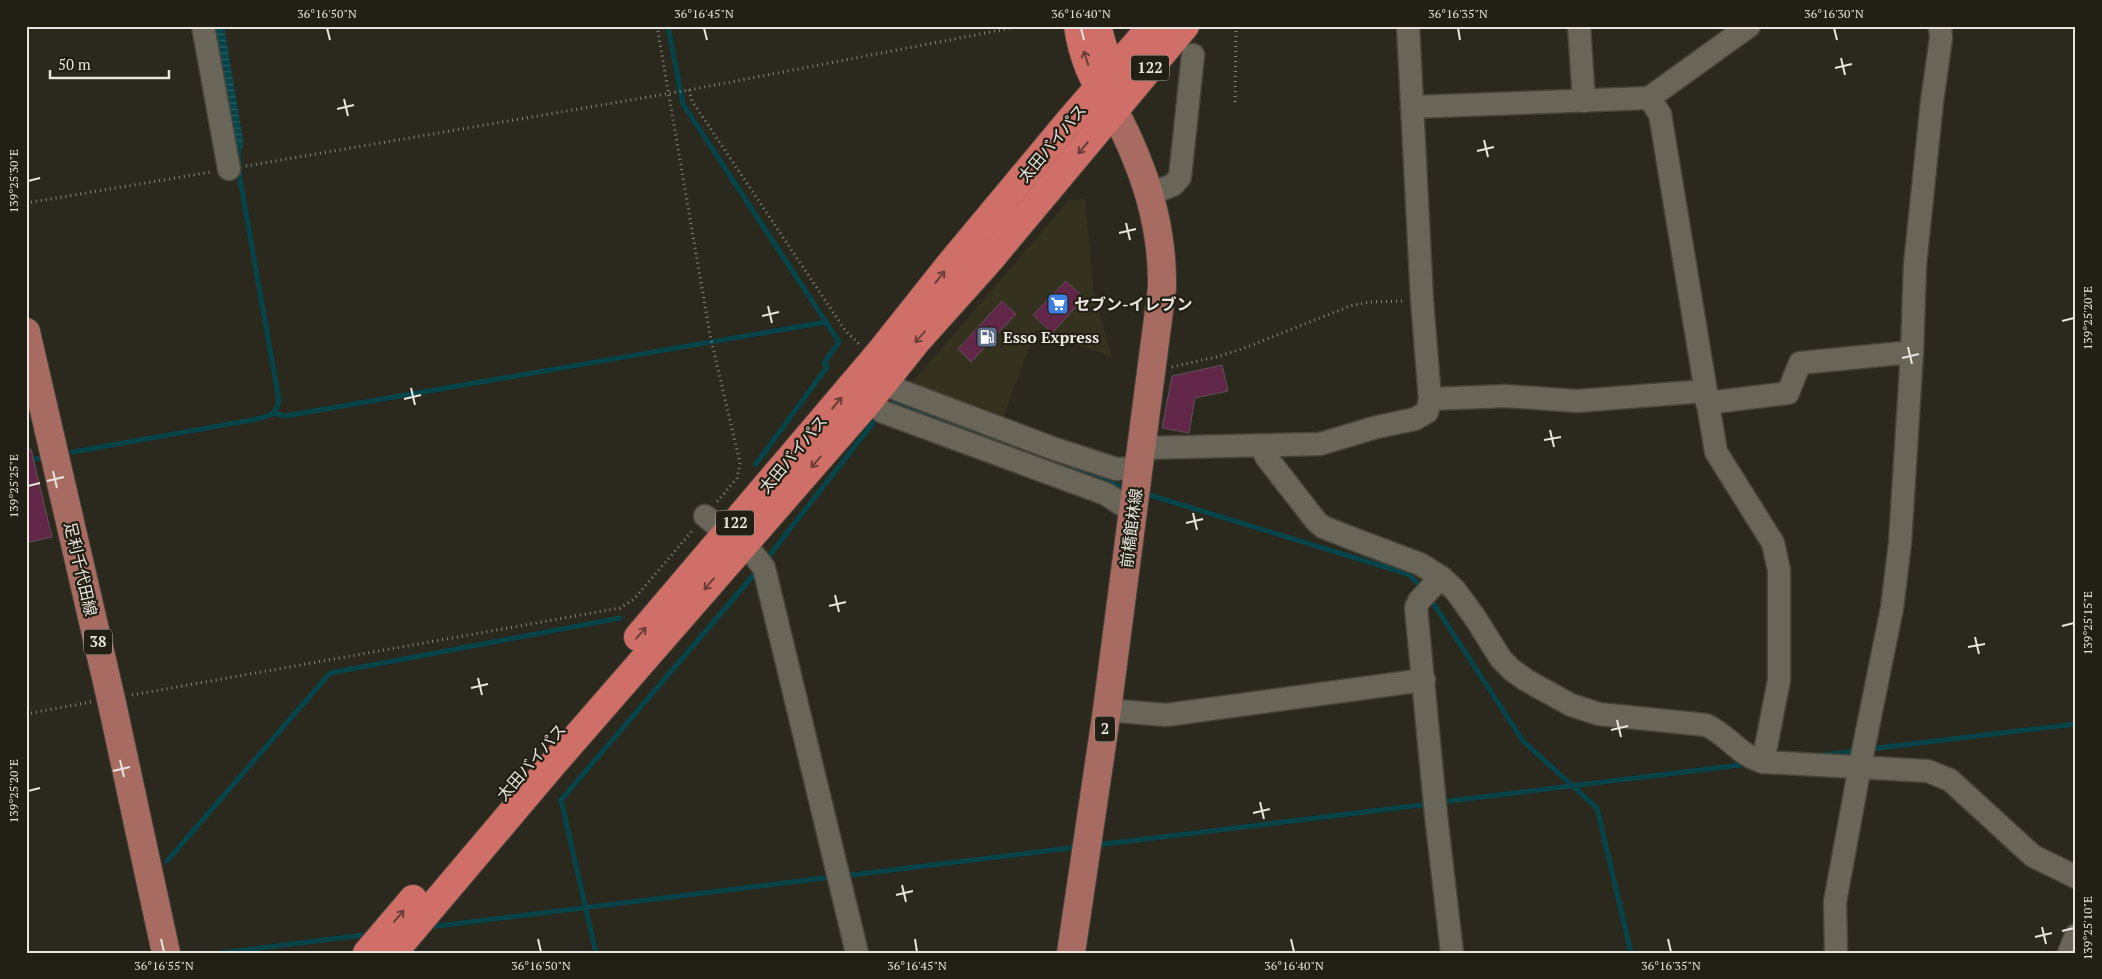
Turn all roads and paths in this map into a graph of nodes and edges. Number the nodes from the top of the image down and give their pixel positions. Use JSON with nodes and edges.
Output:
{"nodes":[{"id":1,"x":203,"y":26,"type":"edge"},
{"id":2,"x":657,"y":26,"type":"edge"},
{"id":3,"x":1022,"y":26,"type":"edge"},
{"id":4,"x":1078,"y":26,"type":"edge"},
{"id":5,"x":1097,"y":26,"type":"edge"},
{"id":6,"x":1152,"y":26,"type":"edge"},
{"id":7,"x":1185,"y":26,"type":"edge"},
{"id":8,"x":1236,"y":26,"type":"edge"},
{"id":9,"x":1408,"y":26,"type":"edge"},
{"id":10,"x":1580,"y":26,"type":"edge"},
{"id":11,"x":1749,"y":26,"type":"edge"},
{"id":12,"x":1940,"y":26,"type":"edge"},
{"id":13,"x":1193,"y":55,"type":"dead end"},
{"id":14,"x":690,"y":90,"type":"junction"},
{"id":15,"x":1108,"y":91,"type":"junction"},
{"id":16,"x":669,"y":92,"type":"junction"},
{"id":17,"x":1649,"y":98,"type":"junction"},
{"id":18,"x":1584,"y":101,"type":"junction"},
{"id":19,"x":1235,"y":102,"type":"dead end"},
{"id":20,"x":1412,"y":107,"type":"junction"},
{"id":21,"x":228,"y":169,"type":"junction"},
{"id":22,"x":1150,"y":194,"type":"junction"},
{"id":23,"x":26,"y":203,"type":"edge"},
{"id":24,"x":1422,"y":300,"type":"junction"},
{"id":25,"x":26,"y":332,"type":"edge"},
{"id":26,"x":1912,"y":352,"type":"junction"},
{"id":27,"x":1154,"y":365,"type":"junction"},
{"id":28,"x":880,"y":370,"type":"junction"},
{"id":29,"x":1706,"y":397,"type":"junction"},
{"id":30,"x":1430,"y":399,"type":"junction"},
{"id":31,"x":868,"y":401,"type":"junction"},
{"id":32,"x":1261,"y":447,"type":"junction"},
{"id":33,"x":1137,"y":482,"type":"junction"},
{"id":34,"x":705,"y":516,"type":"junction"},
{"id":35,"x":734,"y":540,"type":"junction"},
{"id":36,"x":1427,"y":593,"type":"junction"},
{"id":37,"x":1424,"y":680,"type":"junction"},
{"id":38,"x":111,"y":699,"type":"junction"},
{"id":39,"x":1107,"y":710,"type":"junction"},
{"id":40,"x":26,"y":714,"type":"edge"},
{"id":41,"x":1763,"y":762,"type":"junction"},
{"id":42,"x":1860,"y":766,"type":"junction"},
{"id":43,"x":2076,"y":877,"type":"edge"},
{"id":44,"x":2076,"y":935,"type":"edge"},
{"id":45,"x":166,"y":953,"type":"edge"},
{"id":46,"x":367,"y":953,"type":"edge"},
{"id":47,"x":393,"y":953,"type":"edge"},
{"id":48,"x":857,"y":953,"type":"edge"},
{"id":49,"x":1071,"y":953,"type":"edge"},
{"id":50,"x":1452,"y":953,"type":"edge"},
{"id":51,"x":1836,"y":953,"type":"edge"},
{"id":52,"x":2069,"y":953,"type":"edge"}],
"edges":[{"from":1,"to":21,"type":"street"},
{"from":2,"to":16,"type":"path"},
{"from":3,"to":14,"type":"path"},
{"from":15,"to":4,"type":"highway","one_way":true},
{"from":5,"to":15,"type":"highway","number":"122"},
{"from":6,"to":15,"type":"highway","number":"122"},
{"from":7,"to":15,"type":"highway","number":"122"},
{"from":8,"to":19,"type":"path"},
{"from":9,"to":20,"type":"street"},
{"from":10,"to":18,"type":"street"},
{"from":11,"to":17,"type":"street"},
{"from":12,"to":26,"type":"street"},
{"from":13,"to":22,"type":"street"},
{"from":14,"to":16,"type":"path"},
{"from":14,"to":28,"type":"path"},
{"from":15,"to":22,"type":"main road","name":"前橋館林線","number":"2"},
{"from":15,"to":28,"type":"highway","name":"太田バイパス","number":"122"},
{"from":16,"to":21,"type":"path"},
{"from":16,"to":34,"type":"path"},
{"from":17,"to":18,"type":"street"},
{"from":17,"to":29,"type":"street"},
{"from":18,"to":20,"type":"street"},
{"from":20,"to":24,"type":"street"},
{"from":21,"to":23,"type":"path"},
{"from":22,"to":27,"type":"main road","name":"前橋館林線","number":"2"},
{"from":24,"to":27,"type":"path"},
{"from":24,"to":30,"type":"street"},
{"from":25,"to":38,"type":"main road","name":"足利千代田線","number":"38"},
{"from":26,"to":29,"type":"street"},
{"from":26,"to":42,"type":"street"},
{"from":27,"to":33,"type":"main road","name":"前橋館林線","number":"2"},
{"from":28,"to":31,"type":"highway","name":"太田バイパス","number":"122"},
{"from":28,"to":33,"type":"street"},
{"from":35,"to":28,"type":"highway","name":"太田バイパス","number":"122","one_way":true},
{"from":29,"to":30,"type":"street"},
{"from":29,"to":41,"type":"street"},
{"from":30,"to":32,"type":"street"},
{"from":31,"to":33,"type":"street"},
{"from":31,"to":35,"type":"highway","name":"太田バイパス","number":"122","one_way":true},
{"from":32,"to":33,"type":"street"},
{"from":32,"to":36,"type":"street"},
{"from":33,"to":39,"type":"main road","name":"前橋館林線","number":"2"},
{"from":34,"to":35,"type":"street"},
{"from":34,"to":38,"type":"path"},
{"from":46,"to":35,"type":"highway","name":"太田バイパス","number":"122","one_way":true},
{"from":35,"to":47,"type":"highway","name":"太田バイパス","number":"122","one_way":true},
{"from":35,"to":48,"type":"street"},
{"from":36,"to":37,"type":"street"},
{"from":36,"to":41,"type":"street"},
{"from":37,"to":39,"type":"street"},
{"from":37,"to":50,"type":"street"},
{"from":38,"to":40,"type":"path"},
{"from":38,"to":45,"type":"main road","name":"足利千代田線","number":"38"},
{"from":39,"to":49,"type":"main road","name":"前橋館林線","number":"2"},
{"from":41,"to":42,"type":"street"},
{"from":42,"to":43,"type":"street"},
{"from":42,"to":51,"type":"street"},
{"from":44,"to":52,"type":"street"}]}
